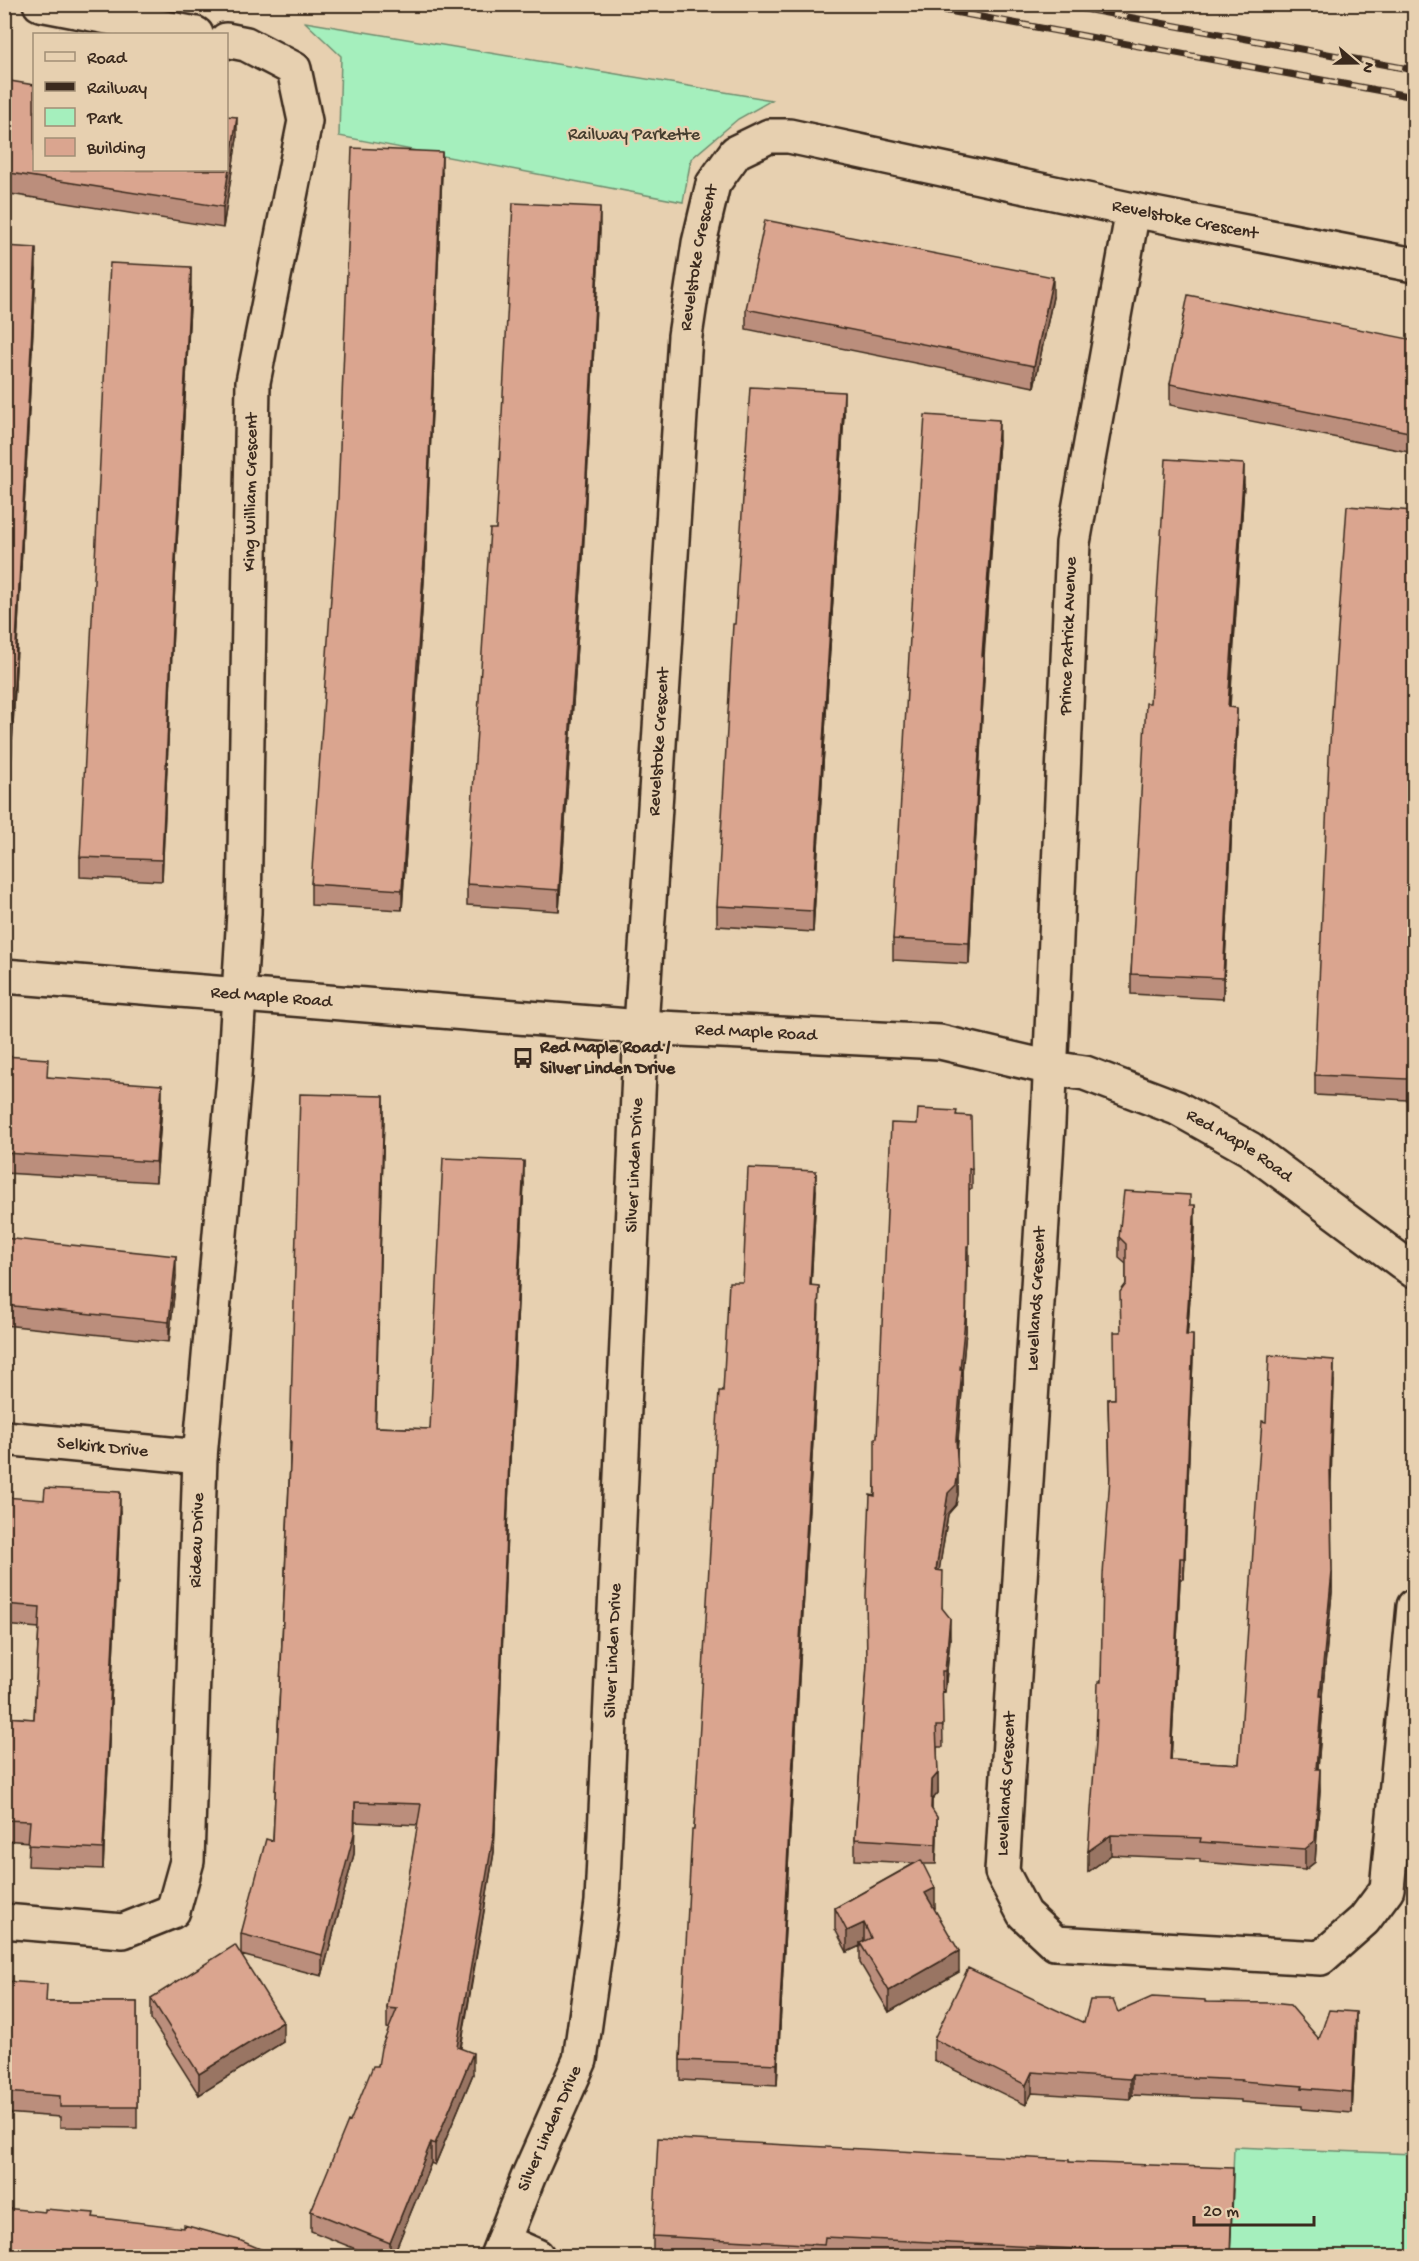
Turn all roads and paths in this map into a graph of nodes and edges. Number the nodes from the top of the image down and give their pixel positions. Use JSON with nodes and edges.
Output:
{"nodes":[{"id":1,"x":40,"y":4,"type":"edge"},
{"id":2,"x":191,"y":33,"type":"edge"},
{"id":3,"x":228,"y":40,"type":"edge"},
{"id":4,"x":1133,"y":210,"type":"junction"},
{"id":5,"x":1414,"y":265,"type":"edge"},
{"id":6,"x":4,"y":976,"type":"edge"},
{"id":7,"x":238,"y":996,"type":"junction"},
{"id":8,"x":641,"y":1027,"type":"junction"},
{"id":9,"x":1051,"y":1068,"type":"junction"},
{"id":10,"x":1414,"y":1271,"type":"edge"},
{"id":11,"x":4,"y":1438,"type":"edge"},
{"id":12,"x":200,"y":1457,"type":"junction"},
{"id":13,"x":1414,"y":1606,"type":"edge"},
{"id":14,"x":4,"y":1921,"type":"edge"},
{"id":15,"x":500,"y":2249,"type":"edge"},
{"id":16,"x":537,"y":2256,"type":"edge"}],
"edges":[{"from":1,"to":2,"type":"street"},
{"from":3,"to":7,"type":"street","name":"King William Crescent"},
{"from":4,"to":5,"type":"street","name":"Revelstoke Crescent"},
{"from":4,"to":8,"type":"street","name":"Revelstoke Crescent"},
{"from":4,"to":9,"type":"street","name":"Prince Patrick Avenue"},
{"from":6,"to":7,"type":"street","name":"Red Maple Road"},
{"from":7,"to":8,"type":"street","name":"Red Maple Road"},
{"from":7,"to":12,"type":"street","name":"Rideau Drive"},
{"from":8,"to":9,"type":"street","name":"Red Maple Road"},
{"from":8,"to":15,"type":"street","name":"Silver Linden Drive"},
{"from":9,"to":10,"type":"street","name":"Red Maple Road"},
{"from":9,"to":13,"type":"street","name":"Levellands Crescent"},
{"from":11,"to":12,"type":"street","name":"Selkirk Drive"},
{"from":12,"to":14,"type":"street","name":"Rideau Drive"},
{"from":15,"to":16,"type":"street"}]}
